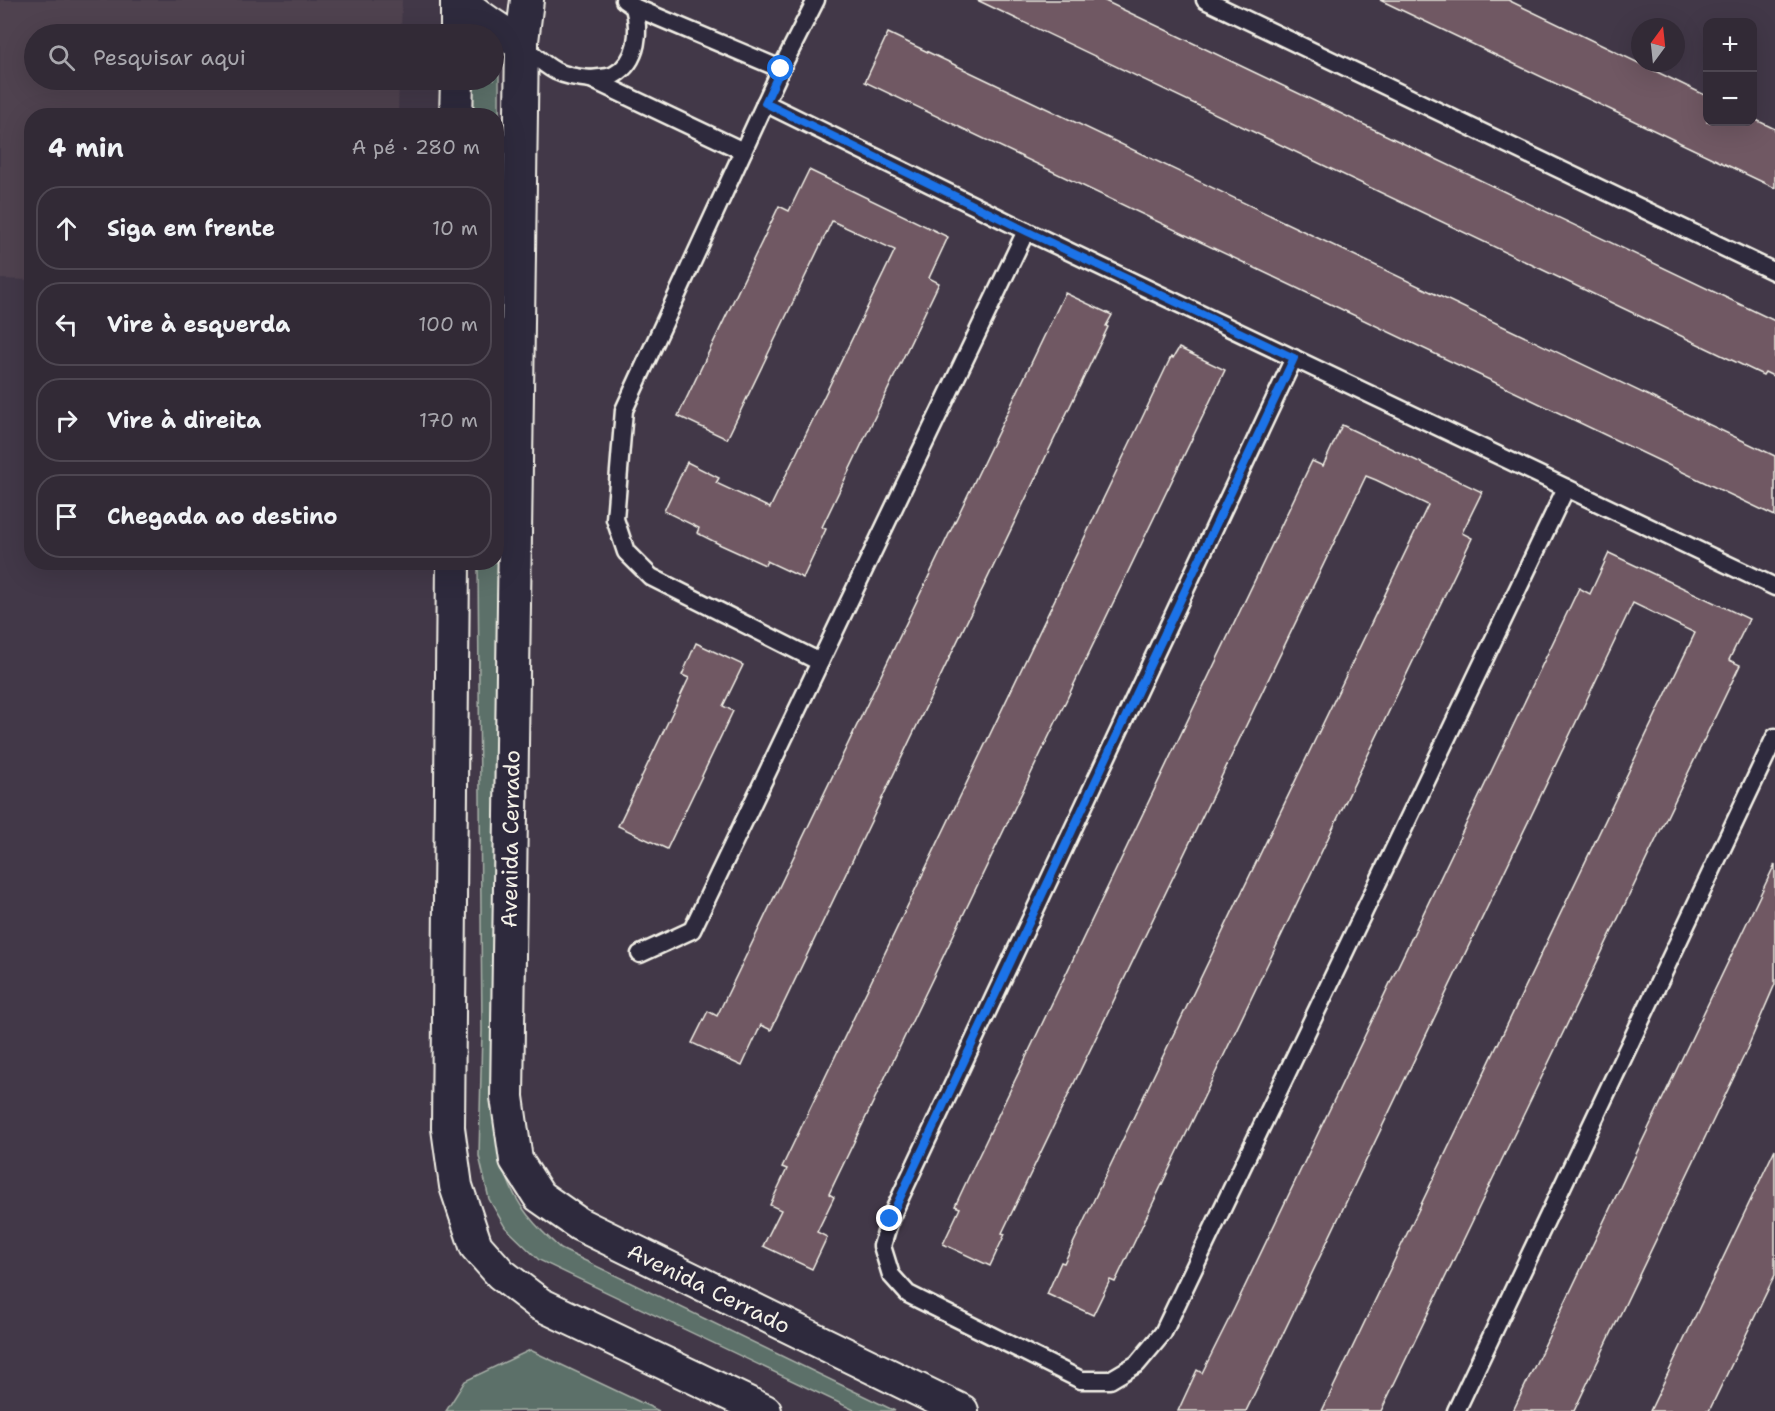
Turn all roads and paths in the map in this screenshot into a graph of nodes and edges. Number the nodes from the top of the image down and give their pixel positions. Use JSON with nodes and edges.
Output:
{"nodes":[{"id":1,"x":459,"y":0,"type":"edge"},
{"id":2,"x":527,"y":0,"type":"edge"},
{"id":3,"x":816,"y":0,"type":"edge"},
{"id":4,"x":1205,"y":0,"type":"edge"},
{"id":5,"x":629,"y":3,"type":"edge"},
{"id":6,"x":458,"y":24,"type":"edge"},
{"id":7,"x":492,"y":24,"type":"edge"},
{"id":8,"x":504,"y":32,"type":"edge"},
{"id":9,"x":522,"y":45,"type":"junction"},
{"id":10,"x":781,"y":69,"type":"junction"},
{"id":11,"x":591,"y":79,"type":"junction"},
{"id":12,"x":457,"y":90,"type":"edge"},
{"id":13,"x":765,"y":103,"type":"junction"},
{"id":14,"x":456,"y":108,"type":"edge"},
{"id":15,"x":743,"y":151,"type":"junction"},
{"id":16,"x":1026,"y":231,"type":"junction"},
{"id":17,"x":1775,"y":272,"type":"edge"},
{"id":18,"x":1294,"y":358,"type":"junction"},
{"id":19,"x":1566,"y":488,"type":"junction"},
{"id":20,"x":453,"y":570,"type":"edge"},
{"id":21,"x":1775,"y":587,"type":"edge"},
{"id":22,"x":820,"y":662,"type":"junction"},
{"id":23,"x":1775,"y":737,"type":"edge"},
{"id":24,"x":640,"y":954,"type":"dead end"},
{"id":25,"x":765,"y":1411,"type":"edge"},
{"id":26,"x":962,"y":1411,"type":"edge"},
{"id":27,"x":1456,"y":1411,"type":"edge"}],
"edges":[{"from":1,"to":6,"type":"street"},
{"from":1,"to":7,"type":"street"},
{"from":2,"to":9,"type":"street","name":"Avenida Cerrado"},
{"from":3,"to":10,"type":"lane"},
{"from":4,"to":17,"type":"lane"},
{"from":5,"to":10,"type":"lane"},
{"from":5,"to":11,"type":"lane"},
{"from":8,"to":9,"type":"street"},
{"from":9,"to":11,"type":"lane"},
{"from":9,"to":26,"type":"street","name":"Avenida Cerrado"},
{"from":10,"to":13,"type":"lane"},
{"from":11,"to":15,"type":"lane"},
{"from":12,"to":14,"type":"street"},
{"from":13,"to":15,"type":"lane"},
{"from":13,"to":16,"type":"lane"},
{"from":15,"to":22,"type":"lane"},
{"from":16,"to":18,"type":"lane"},
{"from":16,"to":22,"type":"lane"},
{"from":18,"to":19,"type":"lane"},
{"from":18,"to":19,"type":"lane"},
{"from":19,"to":21,"type":"lane"},
{"from":20,"to":25,"type":"street"},
{"from":22,"to":24,"type":"lane"},
{"from":23,"to":27,"type":"lane"}]}
